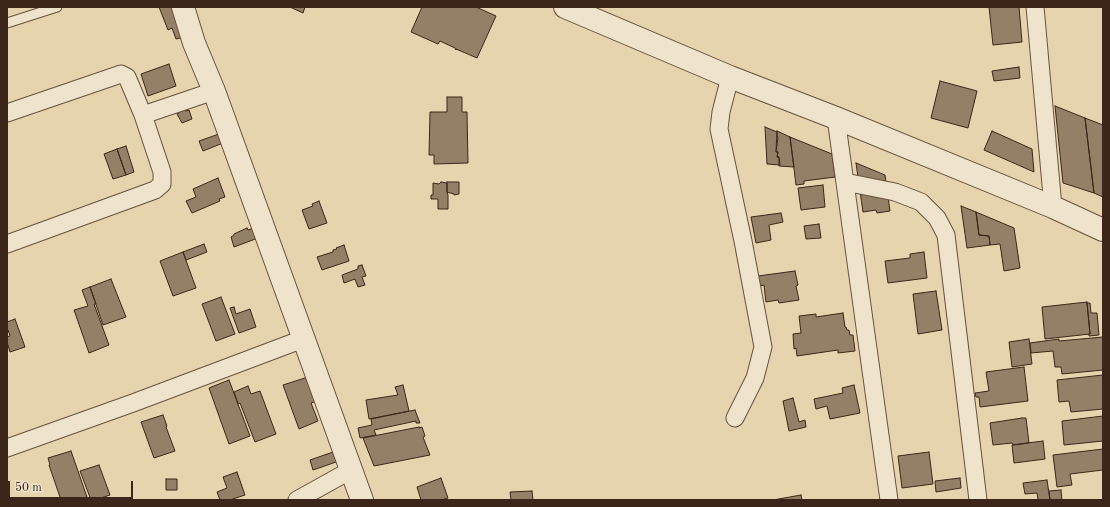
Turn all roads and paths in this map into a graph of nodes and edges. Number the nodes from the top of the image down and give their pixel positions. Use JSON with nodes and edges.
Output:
{"nodes":[{"id":1,"x":57,"y":7,"type":"edge"},
{"id":2,"x":183,"y":7,"type":"edge"},
{"id":3,"x":565,"y":7,"type":"edge"},
{"id":4,"x":1035,"y":7,"type":"edge"},
{"id":5,"x":7,"y":23,"type":"edge"},
{"id":6,"x":730,"y":77,"type":"junction"},
{"id":7,"x":214,"y":91,"type":"junction"},
{"id":8,"x":7,"y":113,"type":"edge"},
{"id":9,"x":144,"y":115,"type":"junction"},
{"id":10,"x":836,"y":118,"type":"junction"},
{"id":11,"x":845,"y":182,"type":"junction"},
{"id":12,"x":1053,"y":207,"type":"junction"},
{"id":13,"x":1103,"y":230,"type":"edge"},
{"id":14,"x":7,"y":244,"type":"edge"},
{"id":15,"x":303,"y":339,"type":"junction"},
{"id":16,"x":735,"y":418,"type":"dead end"},
{"id":17,"x":7,"y":448,"type":"edge"},
{"id":18,"x":351,"y":470,"type":"junction"},
{"id":19,"x":298,"y":500,"type":"edge"},
{"id":20,"x":362,"y":500,"type":"edge"},
{"id":21,"x":889,"y":500,"type":"edge"},
{"id":22,"x":978,"y":500,"type":"edge"}],
"edges":[{"from":1,"to":5,"type":"lane"},
{"from":2,"to":7,"type":"street"},
{"from":3,"to":6,"type":"street"},
{"from":4,"to":12,"type":"street"},
{"from":6,"to":10,"type":"street"},
{"from":6,"to":16,"type":"street"},
{"from":7,"to":9,"type":"street"},
{"from":7,"to":15,"type":"street"},
{"from":8,"to":9,"type":"street"},
{"from":9,"to":14,"type":"street"},
{"from":10,"to":11,"type":"street"},
{"from":10,"to":12,"type":"street"},
{"from":11,"to":21,"type":"street"},
{"from":11,"to":22,"type":"street"},
{"from":12,"to":13,"type":"street"},
{"from":15,"to":17,"type":"street"},
{"from":15,"to":18,"type":"street"},
{"from":18,"to":19,"type":"street"},
{"from":18,"to":20,"type":"street"}]}
